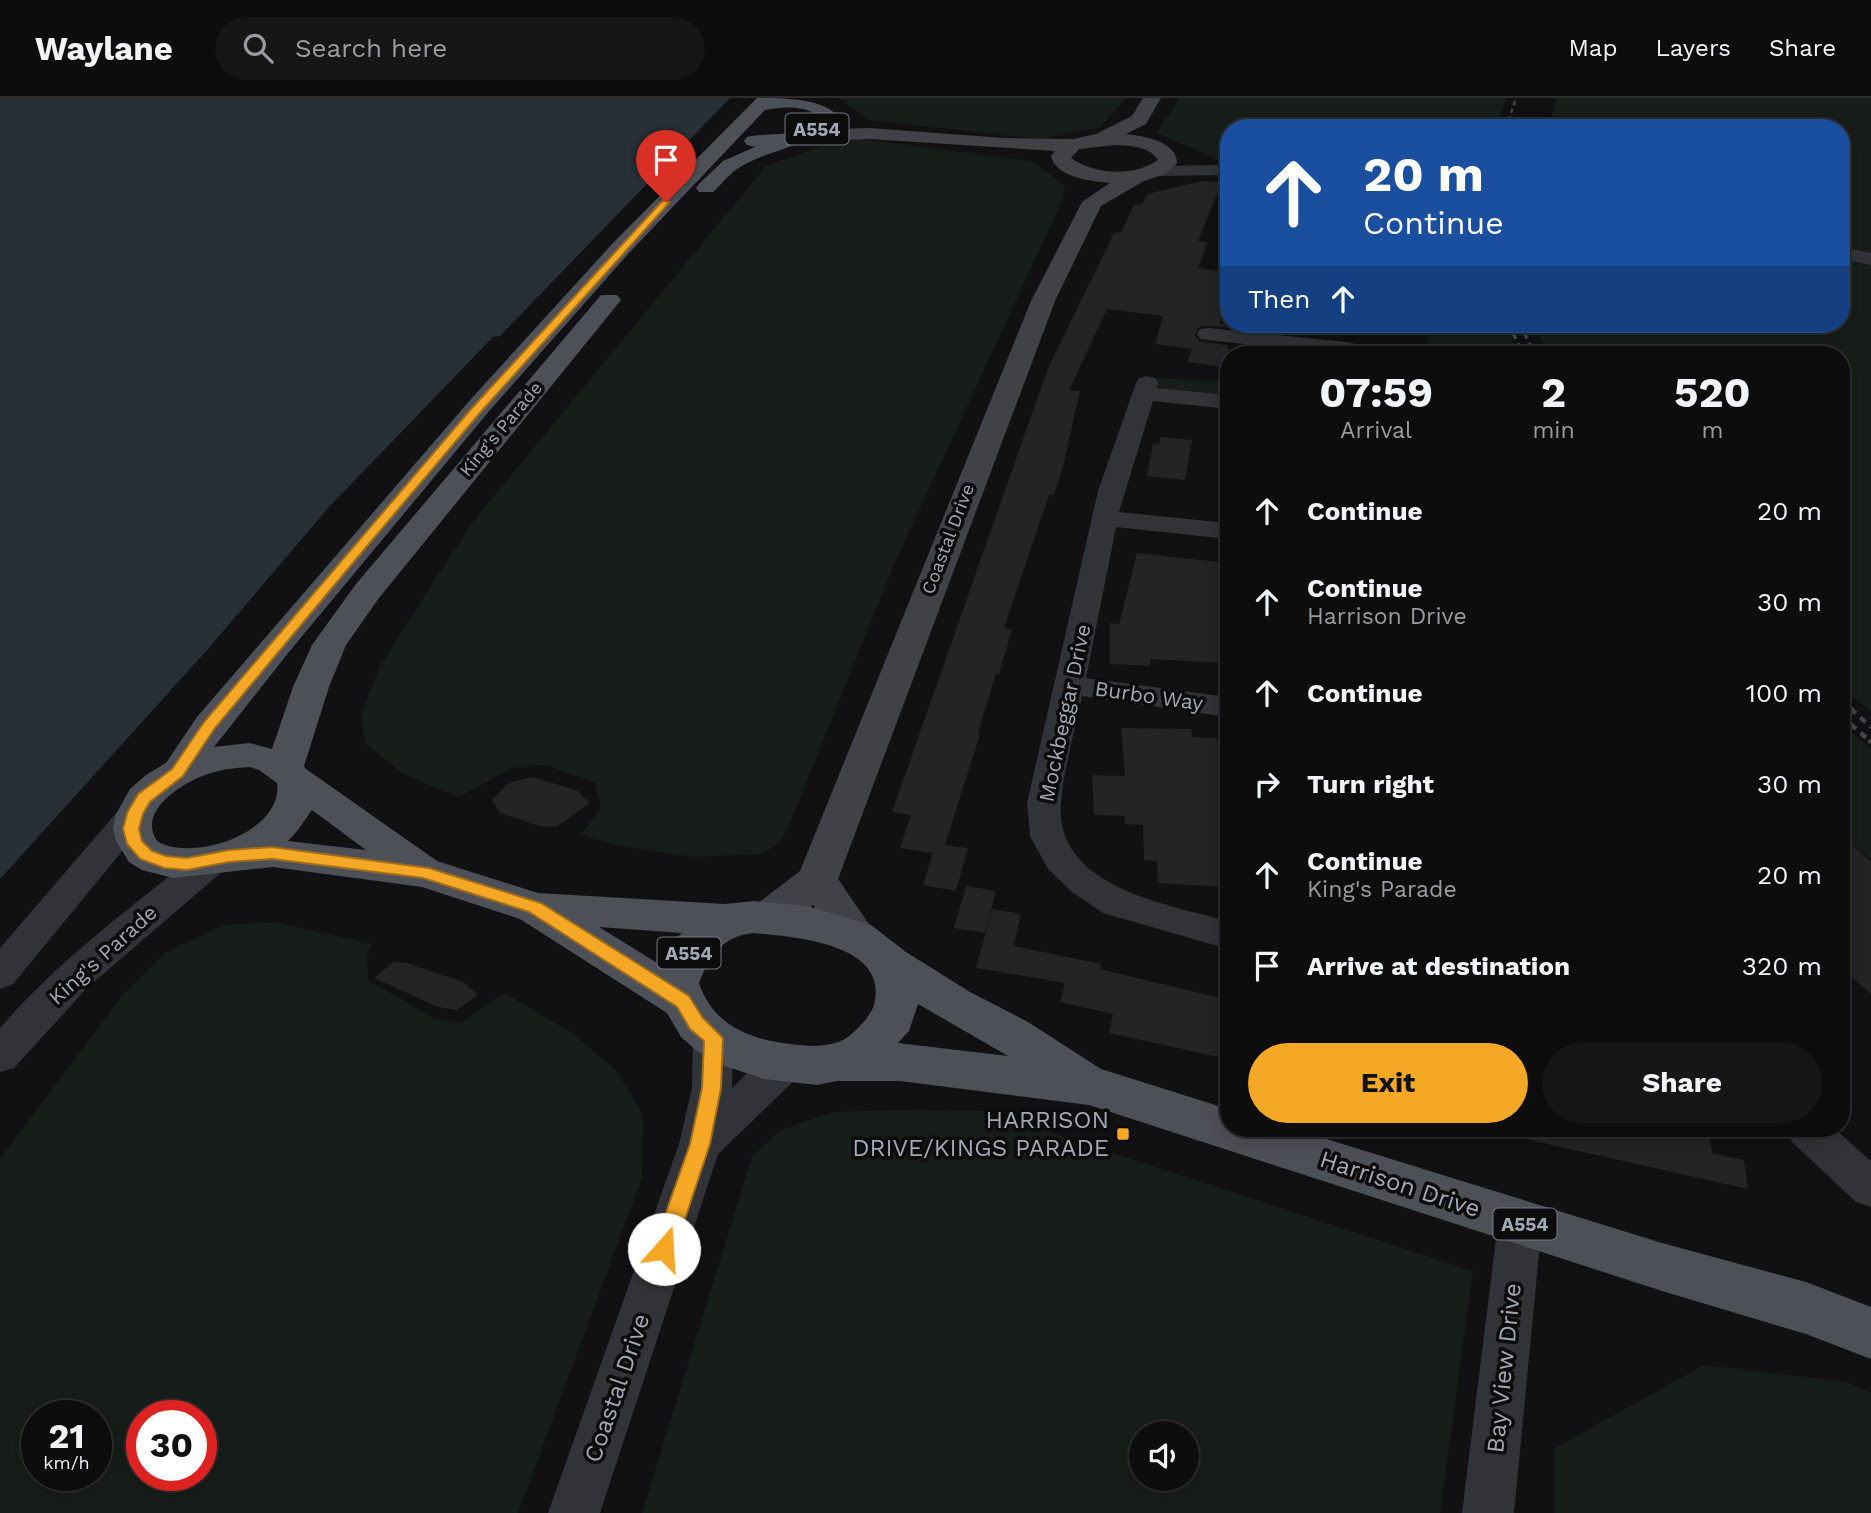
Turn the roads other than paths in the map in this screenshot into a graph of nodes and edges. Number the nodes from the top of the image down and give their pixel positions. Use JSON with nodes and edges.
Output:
{"nodes":[{"id":1,"x":1152,"y":98,"type":"edge"},
{"id":2,"x":806,"y":100,"type":"edge"},
{"id":3,"x":763,"y":102,"type":"edge"},
{"id":4,"x":827,"y":114,"type":"junction"},
{"id":5,"x":1139,"y":120,"type":"junction"},
{"id":6,"x":889,"y":133,"type":"junction"},
{"id":7,"x":731,"y":134,"type":"junction"},
{"id":8,"x":791,"y":139,"type":"junction"},
{"id":9,"x":1102,"y":139,"type":"junction"},
{"id":10,"x":1148,"y":145,"type":"junction"},
{"id":11,"x":1067,"y":153,"type":"junction"},
{"id":12,"x":1154,"y":167,"type":"junction"},
{"id":13,"x":1220,"y":169,"type":"edge"},
{"id":14,"x":1081,"y":172,"type":"junction"},
{"id":15,"x":1092,"y":202,"type":"junction"},
{"id":16,"x":1850,"y":254,"type":"edge"},
{"id":17,"x":1871,"y":258,"type":"edge"},
{"id":18,"x":1208,"y":334,"type":"dead end"},
{"id":19,"x":1313,"y":346,"type":"edge"},
{"id":20,"x":1220,"y":401,"type":"edge"},
{"id":21,"x":1105,"y":518,"type":"junction"},
{"id":22,"x":1220,"y":530,"type":"edge"},
{"id":23,"x":1070,"y":685,"type":"junction"},
{"id":24,"x":1220,"y":706,"type":"edge"},
{"id":25,"x":178,"y":772,"type":"junction"},
{"id":26,"x":291,"y":773,"type":"junction"},
{"id":27,"x":135,"y":813,"type":"junction"},
{"id":28,"x":221,"y":859,"type":"junction"},
{"id":29,"x":424,"y":872,"type":"junction"},
{"id":30,"x":817,"y":880,"type":"junction"},
{"id":31,"x":535,"y":908,"type":"junction"},
{"id":32,"x":768,"y":918,"type":"junction"},
{"id":33,"x":725,"y":920,"type":"junction"},
{"id":34,"x":1220,"y":933,"type":"edge"},
{"id":35,"x":856,"y":936,"type":"junction"},
{"id":36,"x":891,"y":964,"type":"junction"},
{"id":37,"x":0,"y":974,"type":"edge"},
{"id":38,"x":683,"y":1001,"type":"junction"},
{"id":39,"x":713,"y":1038,"type":"junction"},
{"id":40,"x":0,"y":1056,"type":"edge"},
{"id":41,"x":837,"y":1062,"type":"junction"},
{"id":42,"x":785,"y":1064,"type":"junction"},
{"id":43,"x":1089,"y":1084,"type":"junction"},
{"id":44,"x":1220,"y":1126,"type":"edge"},
{"id":45,"x":1253,"y":1137,"type":"edge"},
{"id":46,"x":1816,"y":1137,"type":"edge"},
{"id":47,"x":700,"y":1144,"type":"junction"},
{"id":48,"x":1871,"y":1188,"type":"edge"},
{"id":49,"x":1520,"y":1223,"type":"junction"},
{"id":50,"x":1871,"y":1333,"type":"edge"},
{"id":51,"x":574,"y":1513,"type":"edge"},
{"id":52,"x":1488,"y":1513,"type":"edge"}],
"edges":[{"from":1,"to":5,"type":"street"},
{"from":2,"to":3,"type":"main road","number":"A554"},
{"from":2,"to":4,"type":"main road","number":"A554"},
{"from":3,"to":7,"type":"main road","name":"King's Parade","number":"A554"},
{"from":4,"to":6,"type":"street"},
{"from":4,"to":8,"type":"main road","number":"A554"},
{"from":5,"to":9,"type":"street"},
{"from":5,"to":10,"type":"street"},
{"from":6,"to":8,"type":"street"},
{"from":6,"to":11,"type":"street"},
{"from":7,"to":8,"type":"main road","number":"A554"},
{"from":7,"to":25,"type":"main road","name":"King's Parade","number":"A554"},
{"from":8,"to":26,"type":"main road","name":"King's Parade","number":"A554"},
{"from":9,"to":10,"type":"street"},
{"from":9,"to":11,"type":"street"},
{"from":10,"to":12,"type":"street"},
{"from":11,"to":14,"type":"street"},
{"from":12,"to":13,"type":"street"},
{"from":12,"to":14,"type":"street"},
{"from":12,"to":15,"type":"street"},
{"from":14,"to":15,"type":"street"},
{"from":15,"to":30,"type":"street","name":"Coastal Drive"},
{"from":16,"to":17,"type":"street"},
{"from":18,"to":19,"type":"street"},
{"from":20,"to":21,"type":"street","name":"Mockbeggar Drive"},
{"from":21,"to":22,"type":"street"},
{"from":21,"to":23,"type":"street","name":"Mockbeggar Drive"},
{"from":23,"to":24,"type":"street","name":"Burbo Way"},
{"from":23,"to":34,"type":"street","name":"Mockbeggar Drive"},
{"from":25,"to":26,"type":"main road"},
{"from":25,"to":27,"type":"main road"},
{"from":26,"to":28,"type":"main road"},
{"from":26,"to":29,"type":"main road","number":"A554"},
{"from":27,"to":28,"type":"main road"},
{"from":27,"to":37,"type":"street"},
{"from":28,"to":29,"type":"main road","number":"A554"},
{"from":28,"to":40,"type":"street","name":"King's Parade"},
{"from":29,"to":31,"type":"main road","number":"A554"},
{"from":30,"to":32,"type":"street"},
{"from":30,"to":35,"type":"street"},
{"from":31,"to":33,"type":"main road","number":"A554"},
{"from":31,"to":38,"type":"main road","number":"A554"},
{"from":32,"to":33,"type":"main road","number":"A554"},
{"from":32,"to":35,"type":"main road","number":"A554"},
{"from":33,"to":38,"type":"main road","number":"A554"},
{"from":35,"to":36,"type":"main road","number":"A554"},
{"from":36,"to":41,"type":"main road","number":"A554"},
{"from":36,"to":43,"type":"main road","name":"Harrison Drive","number":"A554"},
{"from":38,"to":39,"type":"main road","number":"A554"},
{"from":39,"to":42,"type":"main road","number":"A554"},
{"from":39,"to":47,"type":"street","name":"Coastal Drive"},
{"from":41,"to":42,"type":"main road","number":"A554"},
{"from":41,"to":43,"type":"main road","name":"Harrison Drive","number":"A554"},
{"from":42,"to":47,"type":"street"},
{"from":43,"to":44,"type":"main road","name":"Harrison Drive","number":"A554"},
{"from":45,"to":49,"type":"main road","name":"Harrison Drive","number":"A554"},
{"from":46,"to":48,"type":"street"},
{"from":47,"to":51,"type":"street","name":"Coastal Drive"},
{"from":49,"to":50,"type":"main road","name":"Harrison Drive","number":"A554"},
{"from":49,"to":52,"type":"street","name":"Bay View Drive"}]}
